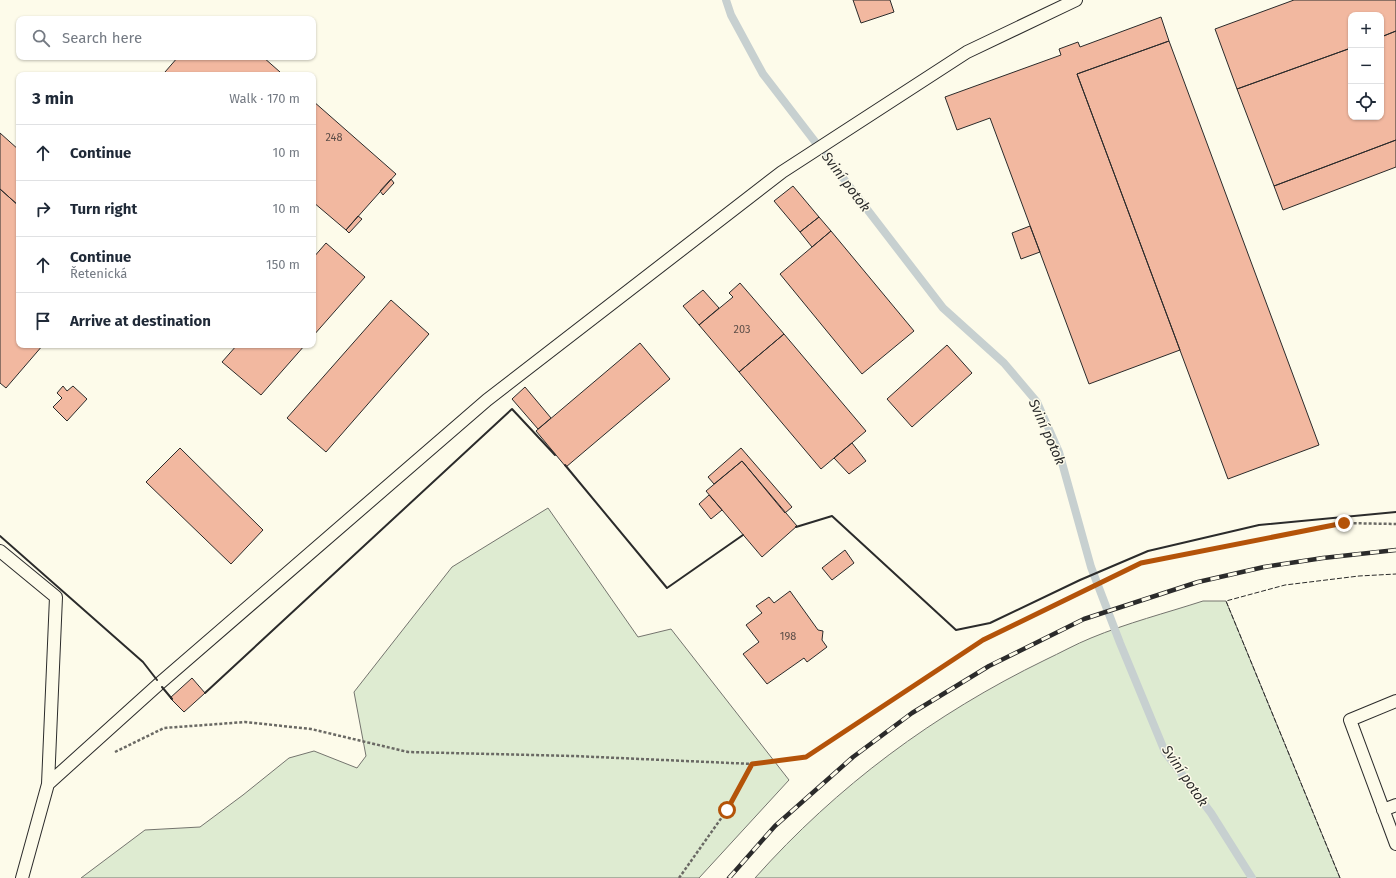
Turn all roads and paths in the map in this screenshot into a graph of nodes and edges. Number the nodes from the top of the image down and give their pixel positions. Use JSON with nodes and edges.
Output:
{"nodes":[{"id":1,"x":1076,"y":0,"type":"edge"},
{"id":2,"x":1396,"y":524,"type":"edge"},
{"id":3,"x":0,"y":551,"type":"edge"},
{"id":4,"x":1396,"y":701,"type":"edge"},
{"id":5,"x":109,"y":754,"type":"dead end"},
{"id":6,"x":752,"y":764,"type":"junction"},
{"id":7,"x":48,"y":784,"type":"junction"},
{"id":8,"x":1396,"y":805,"type":"edge"},
{"id":9,"x":1383,"y":810,"type":"junction"},
{"id":10,"x":1396,"y":844,"type":"edge"},
{"id":11,"x":22,"y":878,"type":"edge"},
{"id":12,"x":679,"y":878,"type":"edge"}],
"edges":[{"from":1,"to":7,"type":"lane"},
{"from":2,"to":6,"type":"path"},
{"from":3,"to":7,"type":"lane"},
{"from":4,"to":9,"type":"lane"},
{"from":5,"to":6,"type":"path"},
{"from":6,"to":12,"type":"path"},
{"from":7,"to":11,"type":"lane"},
{"from":8,"to":9,"type":"lane"},
{"from":9,"to":10,"type":"lane"}]}
